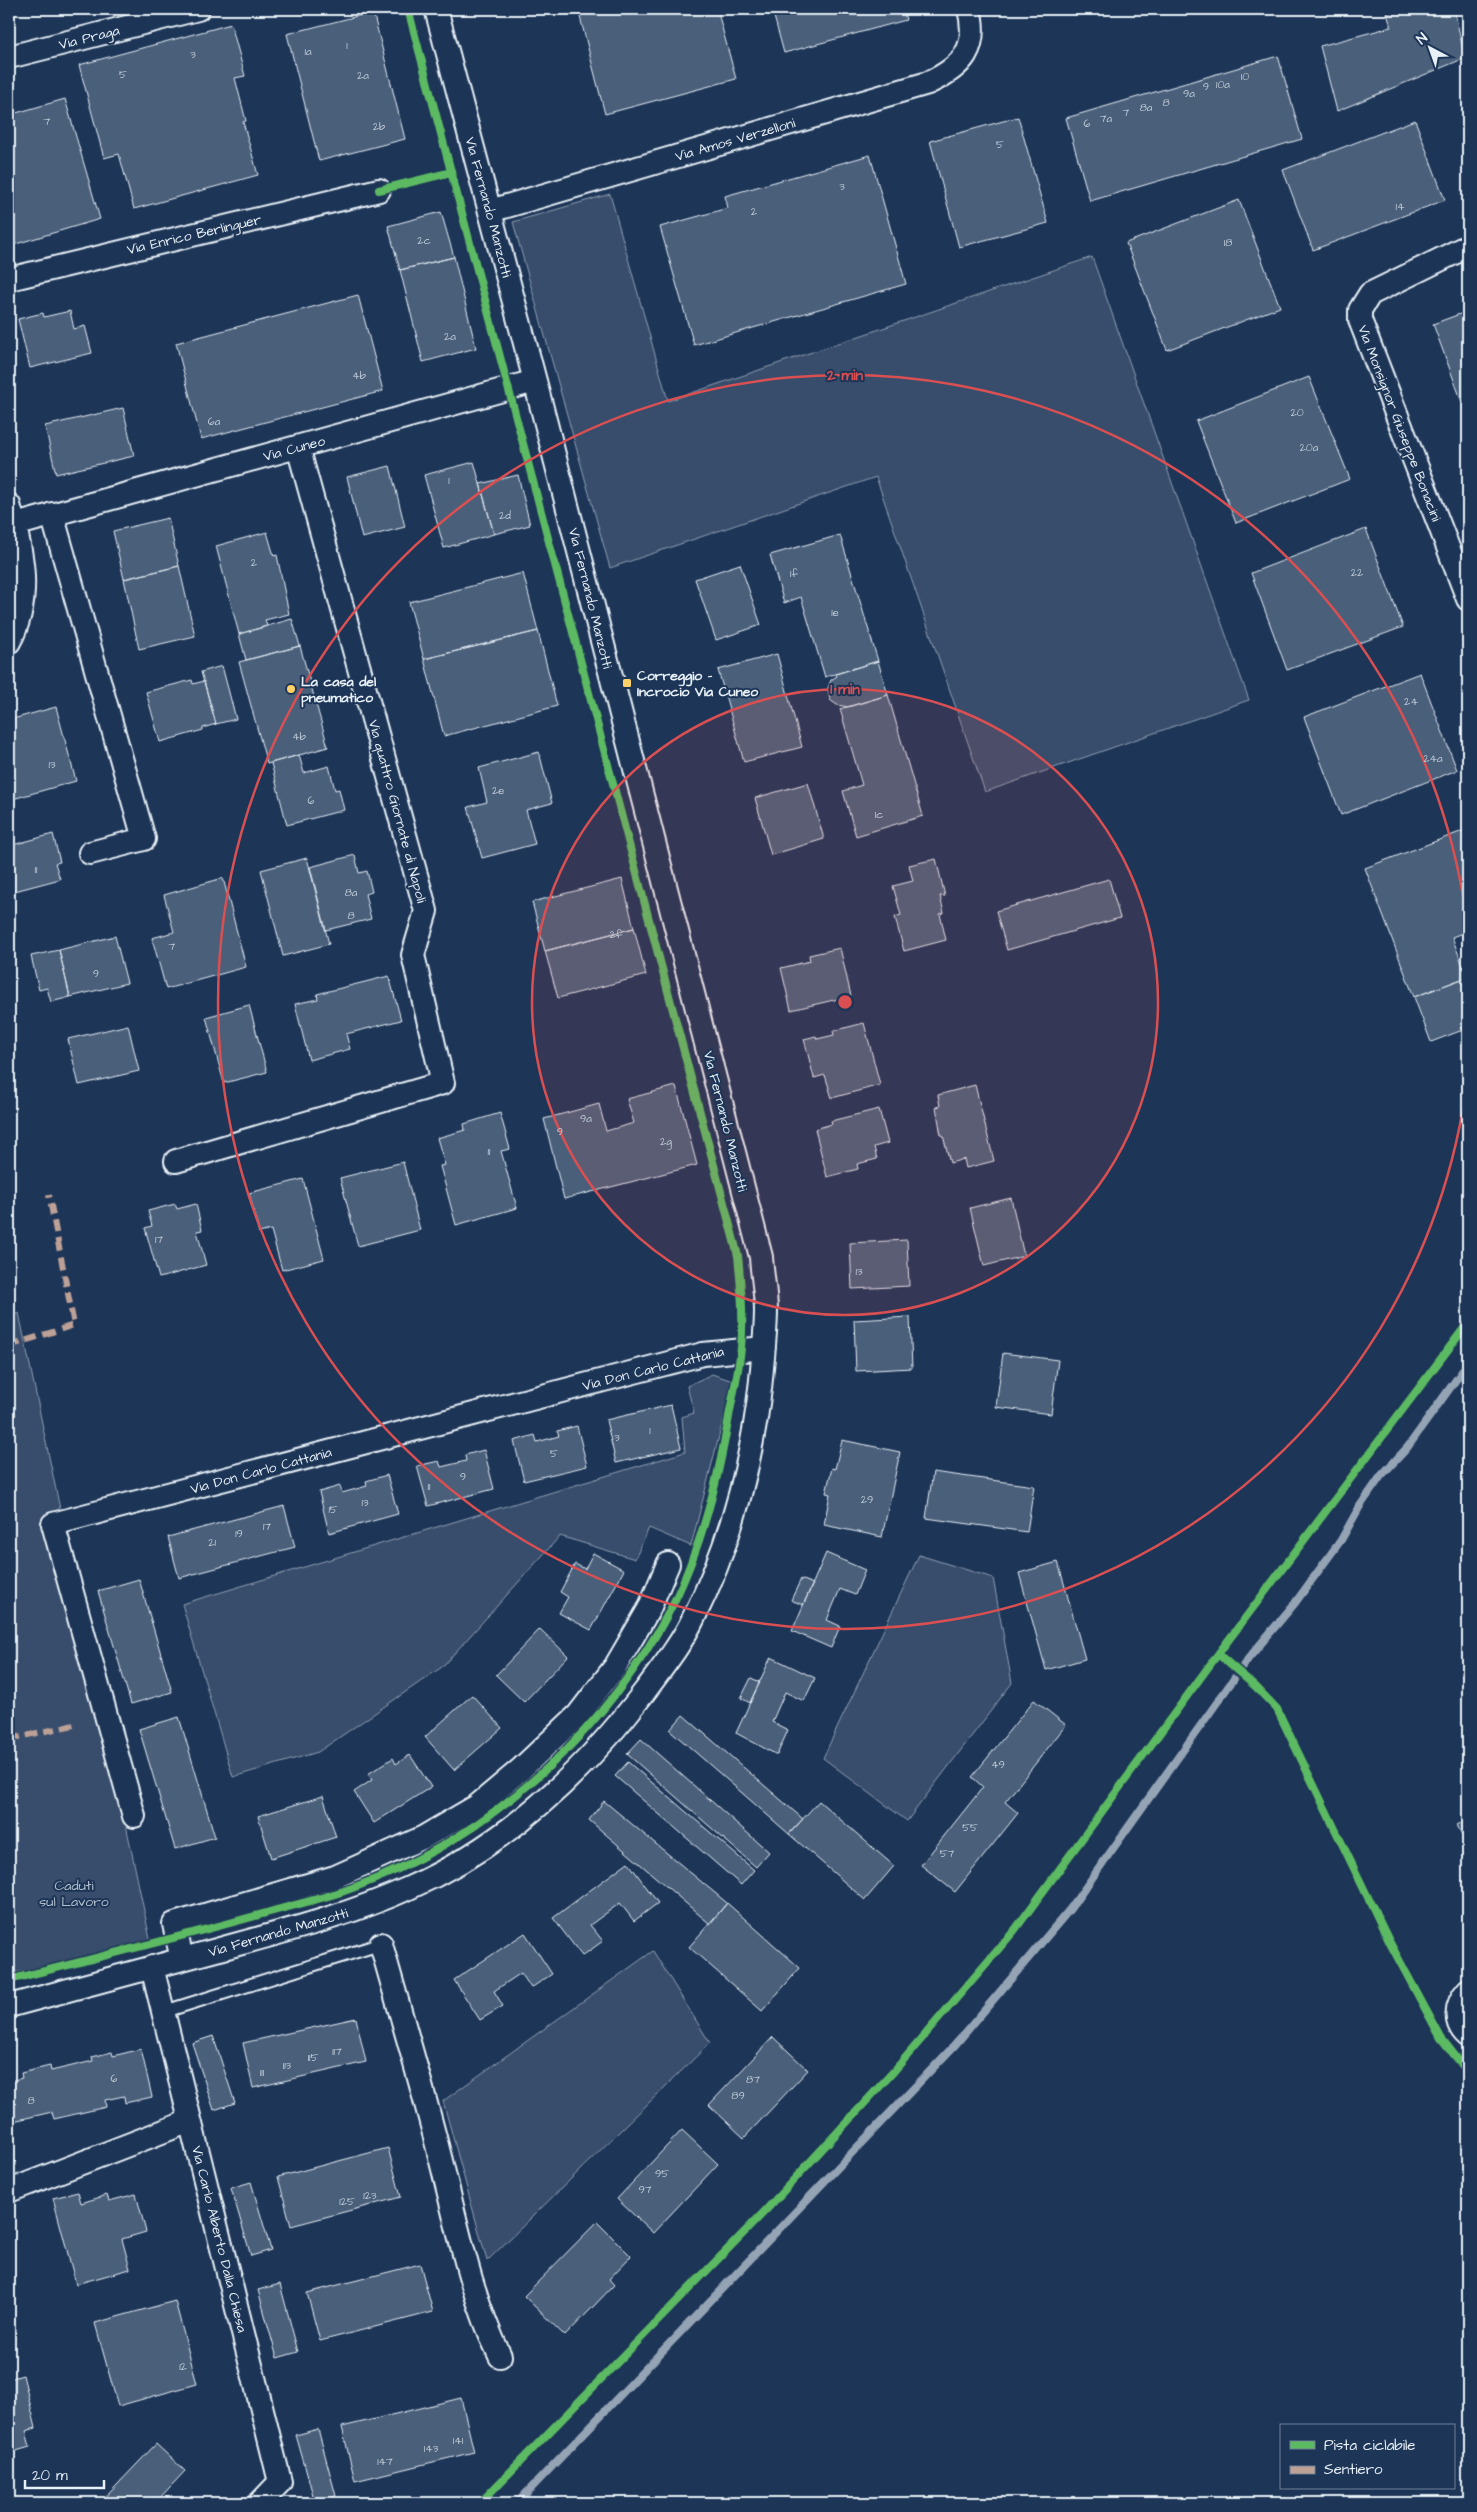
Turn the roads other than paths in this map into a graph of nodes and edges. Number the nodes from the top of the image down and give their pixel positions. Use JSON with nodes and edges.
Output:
{"nodes":[{"id":1,"x":198,"y":9,"type":"edge"},
{"id":2,"x":436,"y":9,"type":"edge"},
{"id":3,"x":969,"y":9,"type":"edge"},
{"id":4,"x":9,"y":57,"type":"edge"},
{"id":5,"x":379,"y":190,"type":"dead end"},
{"id":6,"x":490,"y":211,"type":"junction"},
{"id":7,"x":1468,"y":246,"type":"edge"},
{"id":8,"x":9,"y":279,"type":"edge"},
{"id":9,"x":535,"y":381,"type":"junction"},
{"id":10,"x":298,"y":447,"type":"junction"},
{"id":11,"x":52,"y":514,"type":"junction"},
{"id":12,"x":12,"y":515,"type":"edge"},
{"id":13,"x":1468,"y":599,"type":"edge"},
{"id":14,"x":9,"y":642,"type":"edge"},
{"id":15,"x":90,"y":853,"type":"dead end"},
{"id":16,"x":176,"y":1161,"type":"dead end"},
{"id":17,"x":764,"y":1348,"type":"junction"},
{"id":18,"x":668,"y":1564,"type":"dead end"},
{"id":19,"x":134,"y":1816,"type":"dead end"},
{"id":20,"x":381,"y":1944,"type":"joint"},
{"id":21,"x":182,"y":1959,"type":"junction"},
{"id":22,"x":152,"y":1967,"type":"junction"},
{"id":23,"x":1468,"y":1990,"type":"edge"},
{"id":24,"x":9,"y":2006,"type":"edge"},
{"id":25,"x":163,"y":2012,"type":"junction"},
{"id":26,"x":1468,"y":2036,"type":"edge"},
{"id":27,"x":190,"y":2121,"type":"junction"},
{"id":28,"x":9,"y":2191,"type":"edge"},
{"id":29,"x":500,"y":2356,"type":"dead end"},
{"id":30,"x":260,"y":2503,"type":"edge"}],
"edges":[{"from":1,"to":4,"type":"street","name":"Via Praga"},
{"from":2,"to":6,"type":"street","name":"Via Fernando Manzotti"},
{"from":3,"to":6,"type":"street","name":"Via Amos Verzelloni"},
{"from":5,"to":8,"type":"street","name":"Via Enrico Berlinguer"},
{"from":6,"to":9,"type":"street","name":"Via Fernando Manzotti"},
{"from":7,"to":13,"type":"street","name":"Via Monsignor Giuseppe Bonacini"},
{"from":9,"to":10,"type":"street","name":"Via Cuneo"},
{"from":9,"to":17,"type":"street","name":"Via Fernando Manzotti"},
{"from":10,"to":11,"type":"street","name":"Via Cuneo"},
{"from":10,"to":16,"type":"street","name":"Via quattro Giornate di Napoli"},
{"from":11,"to":12,"type":"street","name":"Via Cuneo"},
{"from":11,"to":15,"type":"street"},
{"from":12,"to":14,"type":"street"},
{"from":17,"to":19,"type":"street","name":"Via Don Carlo Cattania"},
{"from":17,"to":21,"type":"street","name":"Via Fernando Manzotti"},
{"from":18,"to":21,"type":"street"},
{"from":20,"to":25,"type":"lane"},
{"from":20,"to":29,"type":"street"},
{"from":21,"to":22,"type":"street","name":"Via Fernando Manzotti"},
{"from":22,"to":24,"type":"street","name":"Via Fernando Manzotti"},
{"from":22,"to":25,"type":"street","name":"Via Carlo Alberto Dalla Chiesa"},
{"from":23,"to":26,"type":"street"},
{"from":25,"to":27,"type":"street","name":"Via Carlo Alberto Dalla Chiesa"},
{"from":27,"to":28,"type":"street"},
{"from":27,"to":30,"type":"street","name":"Via Carlo Alberto Dalla Chiesa"}]}
